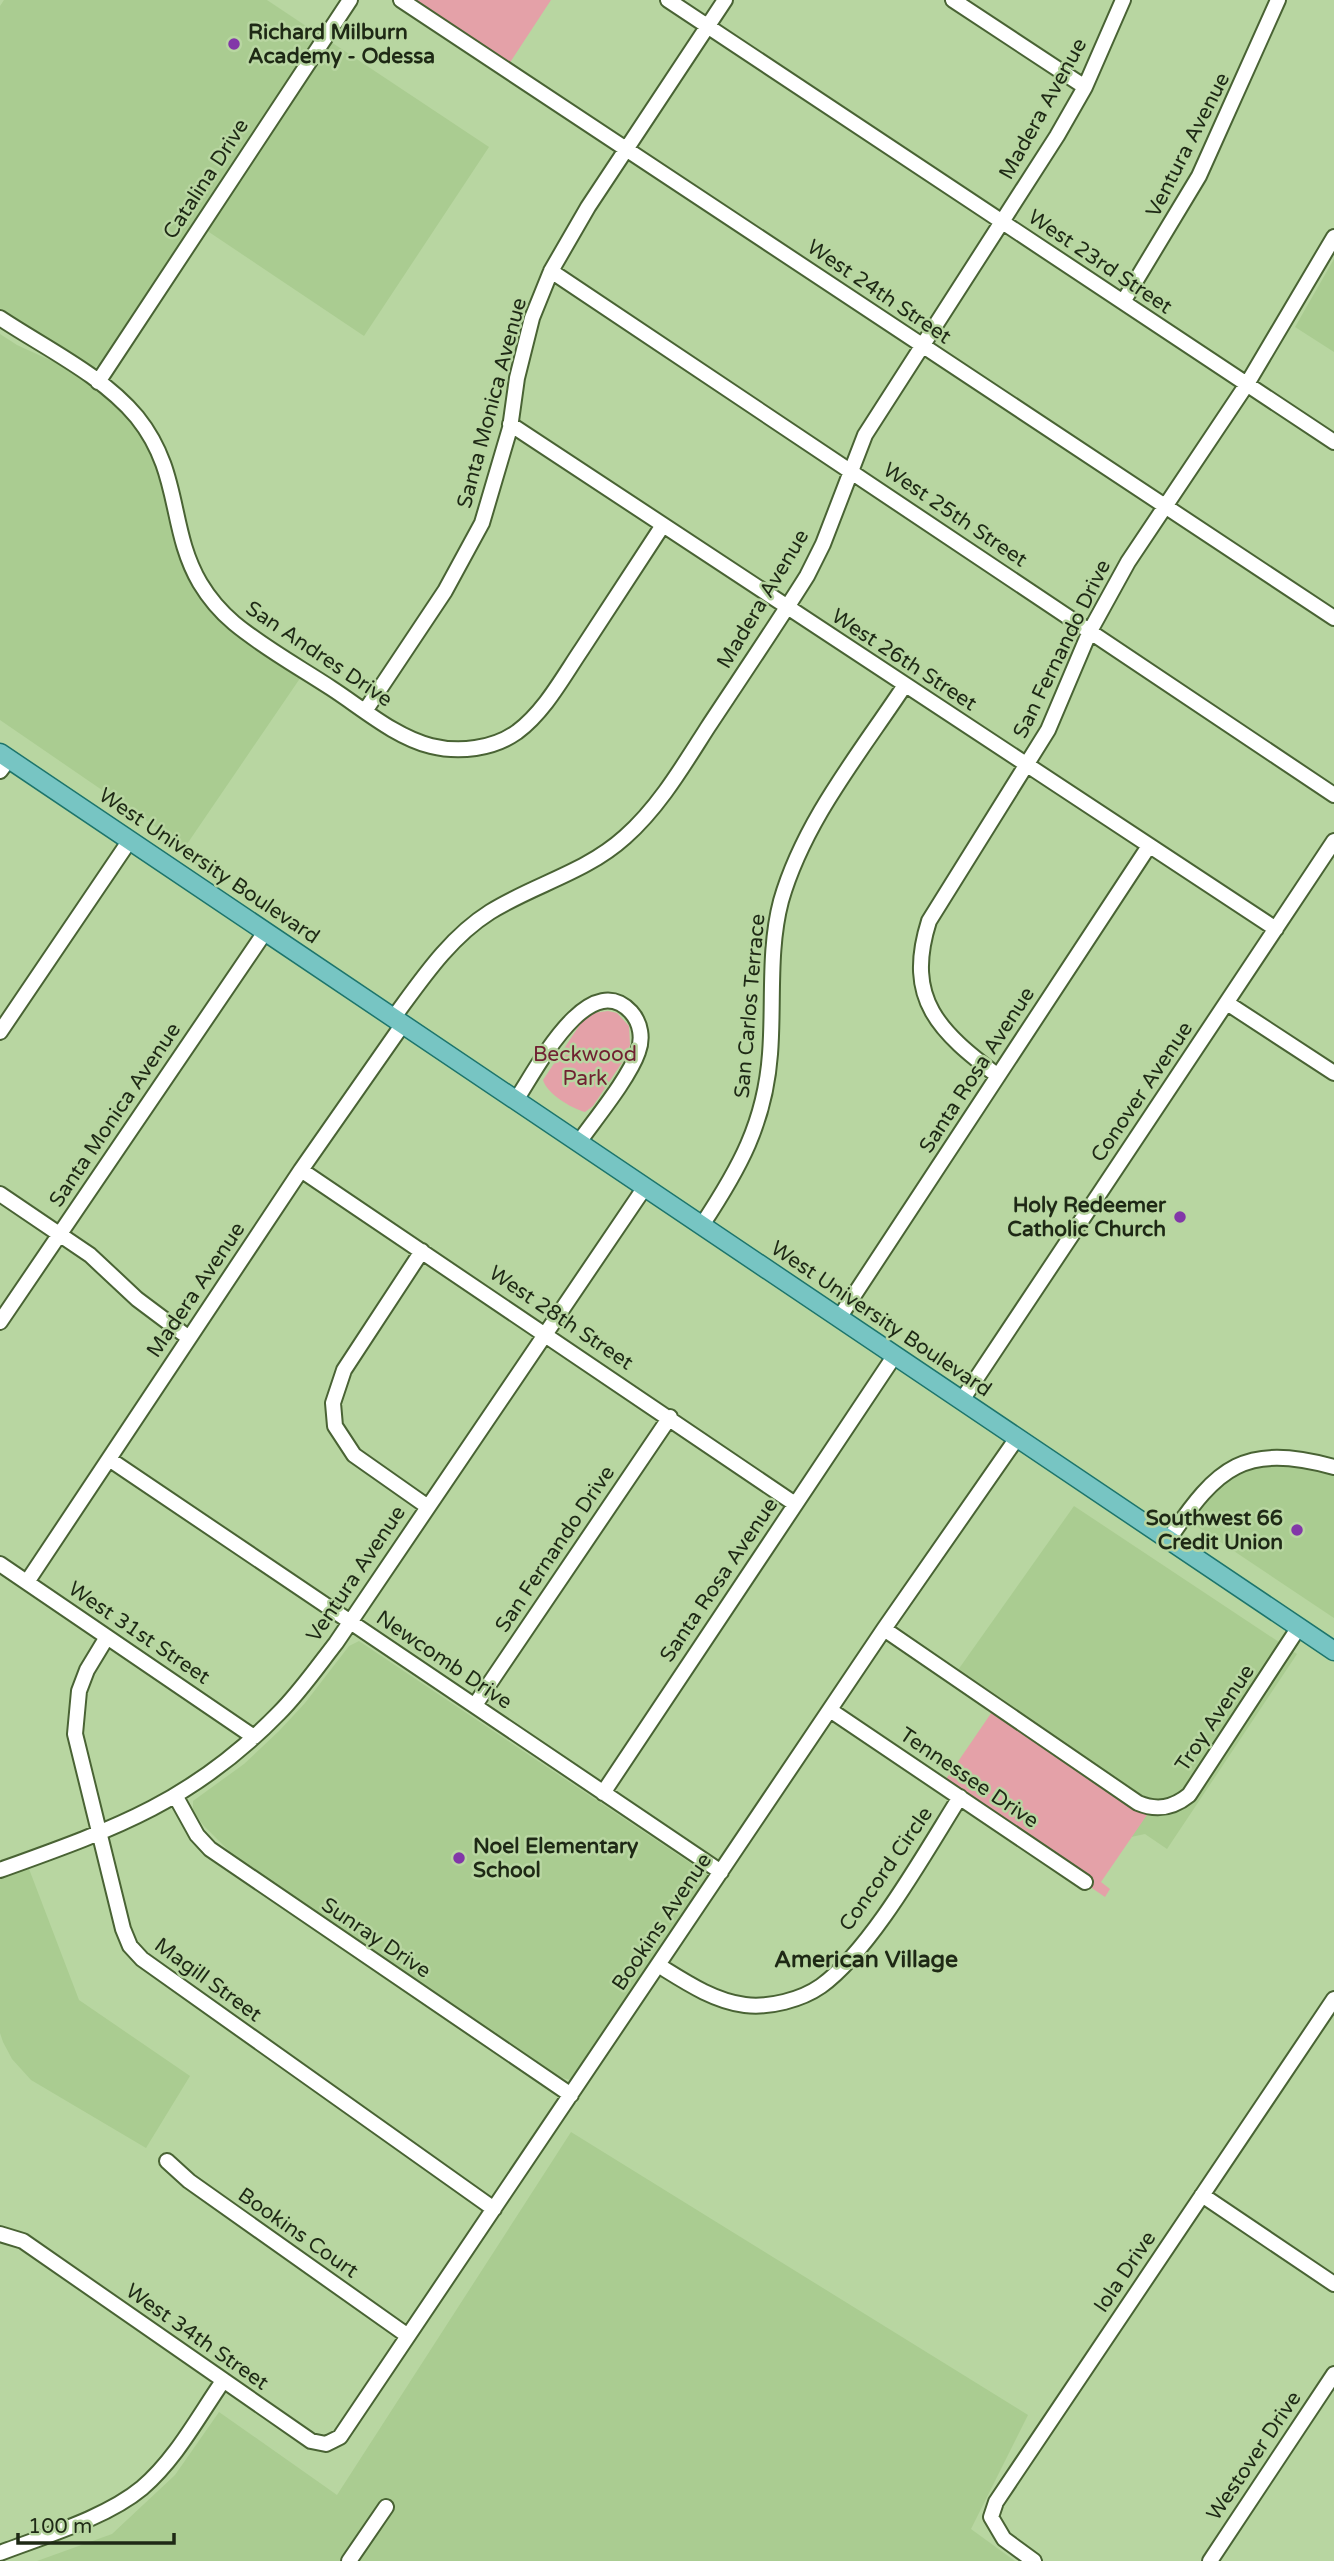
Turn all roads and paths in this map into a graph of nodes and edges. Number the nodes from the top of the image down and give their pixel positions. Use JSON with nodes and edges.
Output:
{"nodes":[{"id":1,"x":350,"y":0,"type":"edge"},
{"id":2,"x":401,"y":0,"type":"edge"},
{"id":3,"x":668,"y":0,"type":"edge"},
{"id":4,"x":725,"y":0,"type":"edge"},
{"id":5,"x":953,"y":0,"type":"edge"},
{"id":6,"x":1123,"y":0,"type":"edge"},
{"id":7,"x":1278,"y":0,"type":"edge"},
{"id":8,"x":708,"y":26,"type":"junction"},
{"id":9,"x":1084,"y":87,"type":"junction"},
{"id":10,"x":626,"y":149,"type":"junction"},
{"id":11,"x":1002,"y":222,"type":"junction"},
{"id":12,"x":1334,"y":237,"type":"edge"},
{"id":13,"x":551,"y":271,"type":"junction"},
{"id":14,"x":1123,"y":302,"type":"junction"},
{"id":15,"x":0,"y":318,"type":"edge"},
{"id":16,"x":921,"y":345,"type":"junction"},
{"id":17,"x":97,"y":382,"type":"junction"},
{"id":18,"x":1247,"y":384,"type":"junction"},
{"id":19,"x":510,"y":424,"type":"junction"},
{"id":20,"x":1334,"y":442,"type":"edge"},
{"id":21,"x":849,"y":470,"type":"junction"},
{"id":22,"x":1165,"y":506,"type":"junction"},
{"id":23,"x":663,"y":525,"type":"junction"},
{"id":24,"x":786,"y":609,"type":"junction"},
{"id":25,"x":1334,"y":618,"type":"edge"},
{"id":26,"x":1090,"y":631,"type":"junction"},
{"id":27,"x":905,"y":685,"type":"junction"},
{"id":28,"x":365,"y":710,"type":"junction"},
{"id":29,"x":3,"y":761,"type":"edge"},
{"id":30,"x":1027,"y":765,"type":"junction"},
{"id":31,"x":1334,"y":795,"type":"edge"},
{"id":32,"x":130,"y":840,"type":"junction"},
{"id":33,"x":1334,"y":841,"type":"edge"},
{"id":34,"x":1149,"y":845,"type":"junction"},
{"id":35,"x":1276,"y":929,"type":"junction"},
{"id":36,"x":265,"y":932,"type":"junction"},
{"id":37,"x":1227,"y":1003,"type":"junction"},
{"id":38,"x":399,"y":1020,"type":"junction"},
{"id":39,"x":0,"y":1032,"type":"edge"},
{"id":40,"x":1334,"y":1073,"type":"edge"},
{"id":41,"x":998,"y":1076,"type":"junction"},
{"id":42,"x":516,"y":1100,"type":"junction"},
{"id":43,"x":579,"y":1142,"type":"junction"},
{"id":44,"x":302,"y":1170,"type":"junction"},
{"id":45,"x":645,"y":1187,"type":"junction"},
{"id":46,"x":0,"y":1194,"type":"edge"},
{"id":47,"x":702,"y":1224,"type":"junction"},
{"id":48,"x":60,"y":1234,"type":"junction"},
{"id":49,"x":422,"y":1251,"type":"junction"},
{"id":50,"x":839,"y":1318,"type":"junction"},
{"id":51,"x":0,"y":1322,"type":"edge"},
{"id":52,"x":545,"y":1333,"type":"junction"},
{"id":53,"x":189,"y":1338,"type":"junction"},
{"id":54,"x":895,"y":1355,"type":"junction"},
{"id":55,"x":962,"y":1400,"type":"junction"},
{"id":56,"x":670,"y":1417,"type":"junction"},
{"id":57,"x":1017,"y":1438,"type":"junction"},
{"id":58,"x":109,"y":1459,"type":"junction"},
{"id":59,"x":1334,"y":1467,"type":"edge"},
{"id":60,"x":795,"y":1504,"type":"junction"},
{"id":61,"x":428,"y":1507,"type":"junction"},
{"id":62,"x":1169,"y":1539,"type":"junction"},
{"id":63,"x":0,"y":1564,"type":"edge"},
{"id":64,"x":27,"y":1582,"type":"junction"},
{"id":65,"x":350,"y":1622,"type":"junction"},
{"id":66,"x":1299,"y":1627,"type":"junction"},
{"id":67,"x":884,"y":1629,"type":"junction"},
{"id":68,"x":107,"y":1637,"type":"junction"},
{"id":69,"x":1334,"y":1651,"type":"edge"},
{"id":70,"x":475,"y":1706,"type":"junction"},
{"id":71,"x":830,"y":1710,"type":"junction"},
{"id":72,"x":254,"y":1737,"type":"junction"},
{"id":73,"x":603,"y":1793,"type":"junction"},
{"id":74,"x":176,"y":1797,"type":"junction"},
{"id":75,"x":960,"y":1797,"type":"junction"},
{"id":76,"x":99,"y":1835,"type":"junction"},
{"id":77,"x":0,"y":1870,"type":"edge"},
{"id":78,"x":721,"y":1872,"type":"junction"},
{"id":79,"x":1084,"y":1882,"type":"dead end"},
{"id":80,"x":658,"y":1965,"type":"junction"},
{"id":81,"x":1334,"y":2000,"type":"edge"},
{"id":82,"x":571,"y":2095,"type":"junction"},
{"id":83,"x":167,"y":2161,"type":"dead end"},
{"id":84,"x":1202,"y":2195,"type":"junction"},
{"id":85,"x":494,"y":2209,"type":"junction"},
{"id":86,"x":0,"y":2234,"type":"edge"},
{"id":87,"x":1334,"y":2284,"type":"edge"},
{"id":88,"x":408,"y":2336,"type":"junction"},
{"id":89,"x":1334,"y":2374,"type":"edge"},
{"id":90,"x":223,"y":2381,"type":"junction"},
{"id":91,"x":344,"y":2431,"type":"joint"},
{"id":92,"x":386,"y":2507,"type":"dead end"},
{"id":93,"x":0,"y":2553,"type":"edge"},
{"id":94,"x":349,"y":2561,"type":"edge"},
{"id":95,"x":1034,"y":2561,"type":"edge"},
{"id":96,"x":1210,"y":2561,"type":"edge"}],
"edges":[{"from":1,"to":17,"type":"street","name":"Catalina Drive"},
{"from":2,"to":10,"type":"street","name":"West 24th Street"},
{"from":3,"to":8,"type":"street","name":"West 23rd Street"},
{"from":4,"to":8,"type":"street","name":"Santa Monica Avenue"},
{"from":5,"to":9,"type":"street"},
{"from":6,"to":9,"type":"street","name":"Madera Avenue"},
{"from":7,"to":14,"type":"street","name":"Ventura Avenue"},
{"from":8,"to":10,"type":"street","name":"Santa Monica Avenue"},
{"from":8,"to":11,"type":"street","name":"West 23rd Street"},
{"from":9,"to":11,"type":"street","name":"Madera Avenue"},
{"from":10,"to":13,"type":"street","name":"Santa Monica Avenue"},
{"from":10,"to":16,"type":"street","name":"West 24th Street"},
{"from":11,"to":14,"type":"street","name":"West 23rd Street"},
{"from":11,"to":16,"type":"street","name":"Madera Avenue"},
{"from":12,"to":18,"type":"street","name":"San Fernando Drive"},
{"from":13,"to":19,"type":"street","name":"Santa Monica Avenue"},
{"from":13,"to":21,"type":"street","name":"West 25th Street"},
{"from":14,"to":18,"type":"street","name":"West 23rd Street"},
{"from":15,"to":17,"type":"street","name":"San Andres Drive"},
{"from":16,"to":21,"type":"street","name":"Madera Avenue"},
{"from":16,"to":22,"type":"street","name":"West 24th Street"},
{"from":17,"to":28,"type":"street","name":"San Andres Drive"},
{"from":18,"to":20,"type":"street","name":"West 23rd Street"},
{"from":18,"to":22,"type":"street","name":"San Fernando Drive"},
{"from":19,"to":23,"type":"street","name":"West 26th Street"},
{"from":19,"to":28,"type":"street","name":"Santa Monica Avenue"},
{"from":21,"to":24,"type":"street","name":"Madera Avenue"},
{"from":21,"to":26,"type":"street","name":"West 25th Street"},
{"from":22,"to":25,"type":"street","name":"West 24th Street"},
{"from":22,"to":26,"type":"street","name":"San Fernando Drive"},
{"from":23,"to":24,"type":"street","name":"West 26th Street"},
{"from":23,"to":28,"type":"street","name":"San Andres Drive"},
{"from":24,"to":27,"type":"street","name":"West 26th Street"},
{"from":24,"to":38,"type":"street","name":"Madera Avenue"},
{"from":26,"to":30,"type":"street","name":"San Fernando Drive"},
{"from":26,"to":31,"type":"street","name":"West 25th Street"},
{"from":27,"to":30,"type":"street","name":"West 26th Street"},
{"from":27,"to":47,"type":"street","name":"San Carlos Terrace"},
{"from":29,"to":32,"type":"main road","name":"West University Boulevard"},
{"from":30,"to":34,"type":"street","name":"West 26th Street"},
{"from":30,"to":41,"type":"street","name":"San Fernando Drive"},
{"from":32,"to":36,"type":"main road","name":"West University Boulevard"},
{"from":32,"to":39,"type":"street"},
{"from":33,"to":35,"type":"street","name":"Conover Avenue"},
{"from":34,"to":35,"type":"street","name":"West 26th Street"},
{"from":34,"to":41,"type":"street","name":"Santa Rosa Avenue"},
{"from":35,"to":37,"type":"street","name":"Conover Avenue"},
{"from":36,"to":38,"type":"main road","name":"West University Boulevard"},
{"from":36,"to":48,"type":"street","name":"Santa Monica Avenue"},
{"from":37,"to":40,"type":"street"},
{"from":37,"to":55,"type":"street","name":"Conover Avenue"},
{"from":38,"to":42,"type":"main road","name":"West University Boulevard"},
{"from":38,"to":44,"type":"street","name":"Madera Avenue"},
{"from":41,"to":50,"type":"street","name":"Santa Rosa Avenue"},
{"from":42,"to":43,"type":"main road","name":"West University Boulevard"},
{"from":42,"to":43,"type":"street"},
{"from":43,"to":45,"type":"main road","name":"West University Boulevard"},
{"from":44,"to":49,"type":"street","name":"West 28th Street"},
{"from":44,"to":53,"type":"street","name":"Madera Avenue"},
{"from":45,"to":47,"type":"main road","name":"West University Boulevard"},
{"from":45,"to":52,"type":"street","name":"Ventura Avenue"},
{"from":46,"to":48,"type":"street"},
{"from":47,"to":50,"type":"main road","name":"West University Boulevard"},
{"from":48,"to":51,"type":"street","name":"Santa Monica Avenue"},
{"from":48,"to":53,"type":"street"},
{"from":49,"to":52,"type":"street","name":"West 28th Street"},
{"from":49,"to":61,"type":"street"},
{"from":50,"to":54,"type":"main road","name":"West University Boulevard"},
{"from":52,"to":56,"type":"street","name":"West 28th Street"},
{"from":52,"to":61,"type":"street","name":"Ventura Avenue"},
{"from":53,"to":58,"type":"street","name":"Madera Avenue"},
{"from":54,"to":55,"type":"main road","name":"West University Boulevard"},
{"from":54,"to":60,"type":"street","name":"Santa Rosa Avenue"},
{"from":55,"to":57,"type":"main road","name":"West University Boulevard"},
{"from":56,"to":60,"type":"street","name":"West 28th Street"},
{"from":56,"to":70,"type":"street","name":"San Fernando Drive"},
{"from":57,"to":62,"type":"main road","name":"West University Boulevard"},
{"from":57,"to":67,"type":"street","name":"Bookins Avenue"},
{"from":58,"to":64,"type":"street","name":"Madera Avenue"},
{"from":58,"to":65,"type":"street","name":"Newcomb Drive"},
{"from":59,"to":62,"type":"street"},
{"from":60,"to":73,"type":"street","name":"Santa Rosa Avenue"},
{"from":61,"to":65,"type":"street","name":"Ventura Avenue"},
{"from":62,"to":66,"type":"main road","name":"West University Boulevard"},
{"from":63,"to":64,"type":"street","name":"West 31st Street"},
{"from":64,"to":68,"type":"street","name":"West 31st Street"},
{"from":65,"to":70,"type":"street","name":"Newcomb Drive"},
{"from":65,"to":72,"type":"street","name":"Ventura Avenue"},
{"from":66,"to":67,"type":"street","name":"Troy Avenue"},
{"from":66,"to":69,"type":"main road","name":"West University Boulevard"},
{"from":67,"to":71,"type":"street","name":"Bookins Avenue"},
{"from":68,"to":72,"type":"street","name":"West 31st Street"},
{"from":68,"to":76,"type":"street","name":"Magill Street"},
{"from":70,"to":73,"type":"street","name":"Newcomb Drive"},
{"from":71,"to":75,"type":"street","name":"Tennessee Drive"},
{"from":71,"to":78,"type":"street","name":"Bookins Avenue"},
{"from":72,"to":74,"type":"street","name":"Ventura Avenue"},
{"from":73,"to":78,"type":"street","name":"Newcomb Drive"},
{"from":74,"to":76,"type":"street","name":"Ventura Avenue"},
{"from":74,"to":82,"type":"street","name":"Sunray Drive"},
{"from":75,"to":79,"type":"street","name":"Tennessee Drive"},
{"from":75,"to":80,"type":"street","name":"Concord Circle"},
{"from":76,"to":77,"type":"street","name":"Ventura Avenue"},
{"from":76,"to":85,"type":"street","name":"Magill Street"},
{"from":78,"to":80,"type":"street","name":"Bookins Avenue"},
{"from":80,"to":82,"type":"street","name":"Bookins Avenue"},
{"from":81,"to":84,"type":"street","name":"Iola Drive"},
{"from":82,"to":85,"type":"street","name":"Bookins Avenue"},
{"from":83,"to":88,"type":"street","name":"Bookins Court"},
{"from":84,"to":87,"type":"street"},
{"from":84,"to":95,"type":"street","name":"Iola Drive"},
{"from":85,"to":88,"type":"street","name":"Bookins Avenue"},
{"from":86,"to":90,"type":"street","name":"West 34th Street"},
{"from":88,"to":91,"type":"street","name":"Bookins Avenue"},
{"from":89,"to":96,"type":"street","name":"Westover Drive"},
{"from":90,"to":91,"type":"street","name":"West 34th Street"},
{"from":90,"to":93,"type":"street"},
{"from":92,"to":94,"type":"street"}]}
